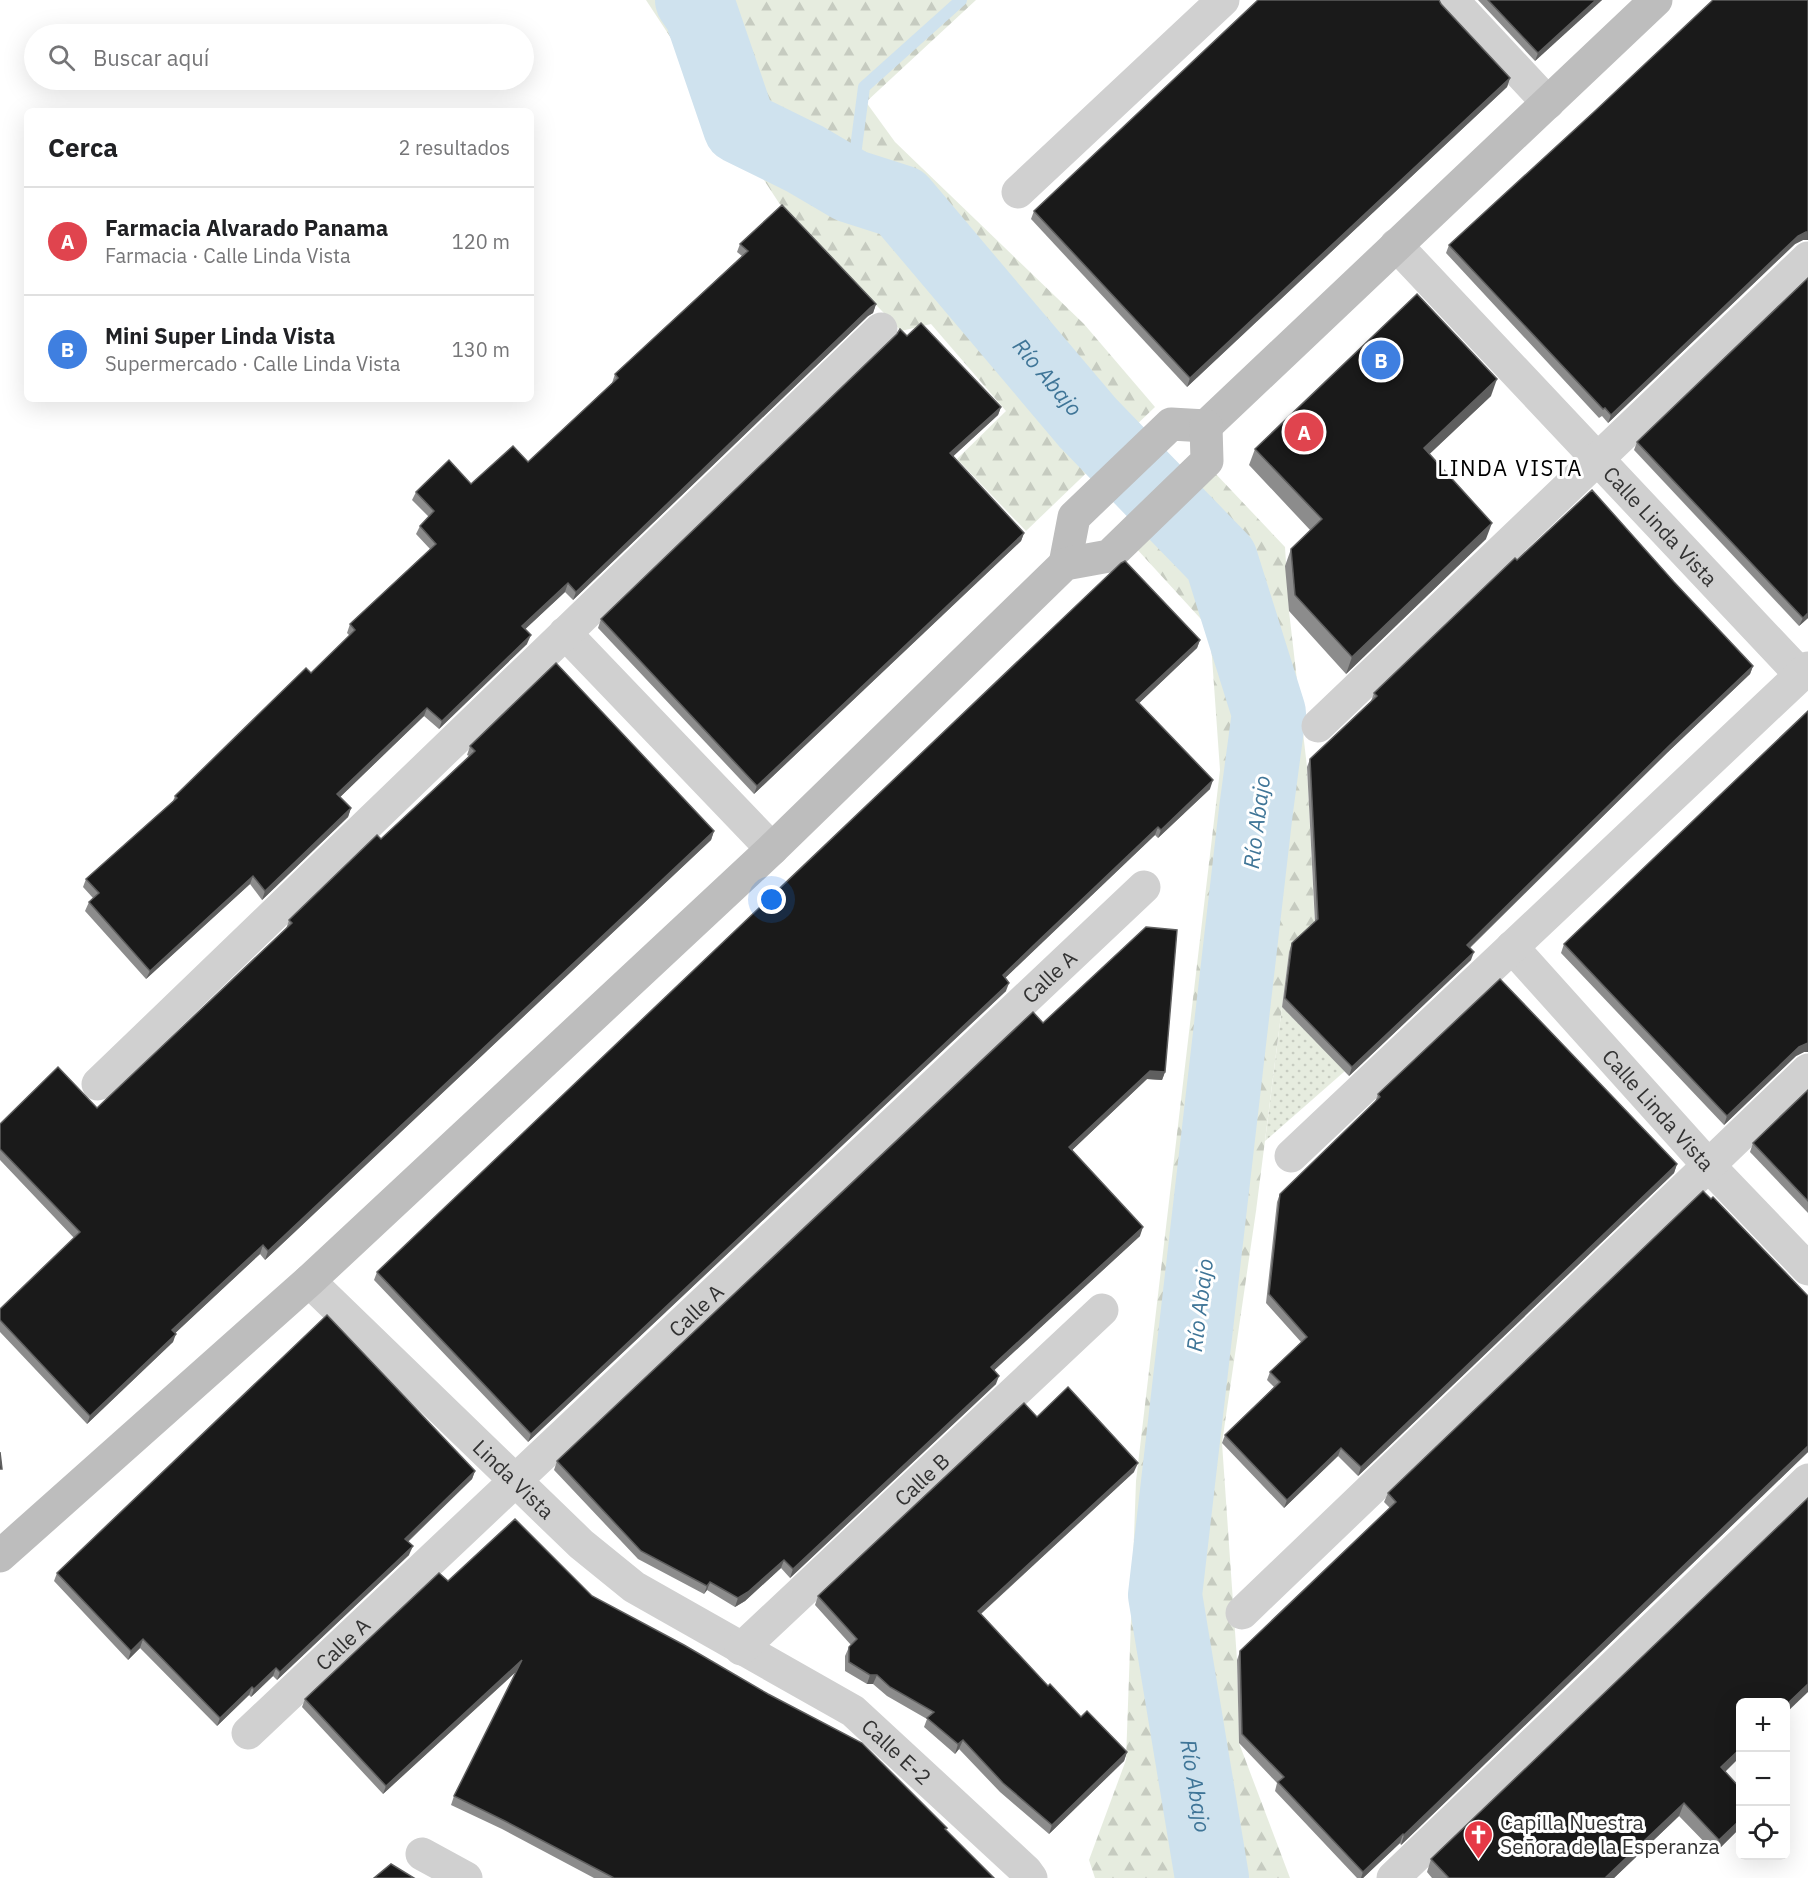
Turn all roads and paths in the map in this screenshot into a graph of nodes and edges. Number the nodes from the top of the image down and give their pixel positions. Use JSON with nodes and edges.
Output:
{"nodes":[{"id":1,"x":1222,"y":0,"type":"edge"},
{"id":2,"x":1452,"y":0,"type":"edge"},
{"id":3,"x":1656,"y":0,"type":"edge"},
{"id":4,"x":1548,"y":103,"type":"junction"},
{"id":5,"x":1018,"y":192,"type":"dead end"},
{"id":6,"x":1396,"y":246,"type":"junction"},
{"id":7,"x":1808,"y":258,"type":"edge"},
{"id":8,"x":881,"y":329,"type":"dead end"},
{"id":9,"x":1206,"y":426,"type":"junction"},
{"id":10,"x":1598,"y":460,"type":"junction"},
{"id":11,"x":1065,"y":564,"type":"junction"},
{"id":12,"x":565,"y":633,"type":"junction"},
{"id":13,"x":1804,"y":671,"type":"edge"},
{"id":14,"x":1318,"y":726,"type":"dead end"},
{"id":15,"x":772,"y":849,"type":"junction"},
{"id":16,"x":1144,"y":887,"type":"dead end"},
{"id":17,"x":1512,"y":947,"type":"junction"},
{"id":18,"x":1808,"y":1070,"type":"edge"},
{"id":19,"x":98,"y":1084,"type":"dead end"},
{"id":20,"x":1290,"y":1156,"type":"dead end"},
{"id":21,"x":1709,"y":1166,"type":"junction"},
{"id":22,"x":1808,"y":1269,"type":"edge"},
{"id":23,"x":309,"y":1281,"type":"junction"},
{"id":24,"x":1102,"y":1310,"type":"dead end"},
{"id":25,"x":517,"y":1480,"type":"junction"},
{"id":26,"x":1808,"y":1480,"type":"edge"},
{"id":27,"x":0,"y":1556,"type":"edge"},
{"id":28,"x":1242,"y":1613,"type":"dead end"},
{"id":29,"x":741,"y":1649,"type":"junction"},
{"id":30,"x":248,"y":1733,"type":"dead end"},
{"id":31,"x":422,"y":1854,"type":"dead end"},
{"id":32,"x":466,"y":1878,"type":"edge"},
{"id":33,"x":1031,"y":1878,"type":"edge"},
{"id":34,"x":1393,"y":1878,"type":"edge"}],
"edges":[{"from":1,"to":5,"type":"street"},
{"from":2,"to":4,"type":"street"},
{"from":3,"to":4,"type":"street"},
{"from":4,"to":6,"type":"street"},
{"from":6,"to":9,"type":"street"},
{"from":6,"to":10,"type":"street","name":"Calle Linda Vista"},
{"from":7,"to":10,"type":"street"},
{"from":8,"to":12,"type":"street"},
{"from":9,"to":11,"type":"street"},
{"from":9,"to":11,"type":"street"},
{"from":10,"to":13,"type":"street","name":"Calle Linda Vista"},
{"from":10,"to":14,"type":"street"},
{"from":11,"to":15,"type":"street"},
{"from":12,"to":15,"type":"street"},
{"from":12,"to":19,"type":"street"},
{"from":13,"to":17,"type":"street"},
{"from":15,"to":23,"type":"street"},
{"from":16,"to":25,"type":"street","name":"Calle A"},
{"from":17,"to":20,"type":"street"},
{"from":17,"to":21,"type":"street","name":"Calle Linda Vista"},
{"from":18,"to":21,"type":"street"},
{"from":21,"to":22,"type":"street","name":"Calle Linda Vista"},
{"from":21,"to":28,"type":"street"},
{"from":23,"to":25,"type":"street","name":"Linda Vista"},
{"from":23,"to":27,"type":"street"},
{"from":24,"to":29,"type":"street","name":"Calle B"},
{"from":25,"to":29,"type":"street","name":"Linda Vista"},
{"from":25,"to":30,"type":"street","name":"Calle A"},
{"from":26,"to":34,"type":"street"},
{"from":29,"to":33,"type":"street","name":"Calle E-2"},
{"from":31,"to":32,"type":"street"}]}
